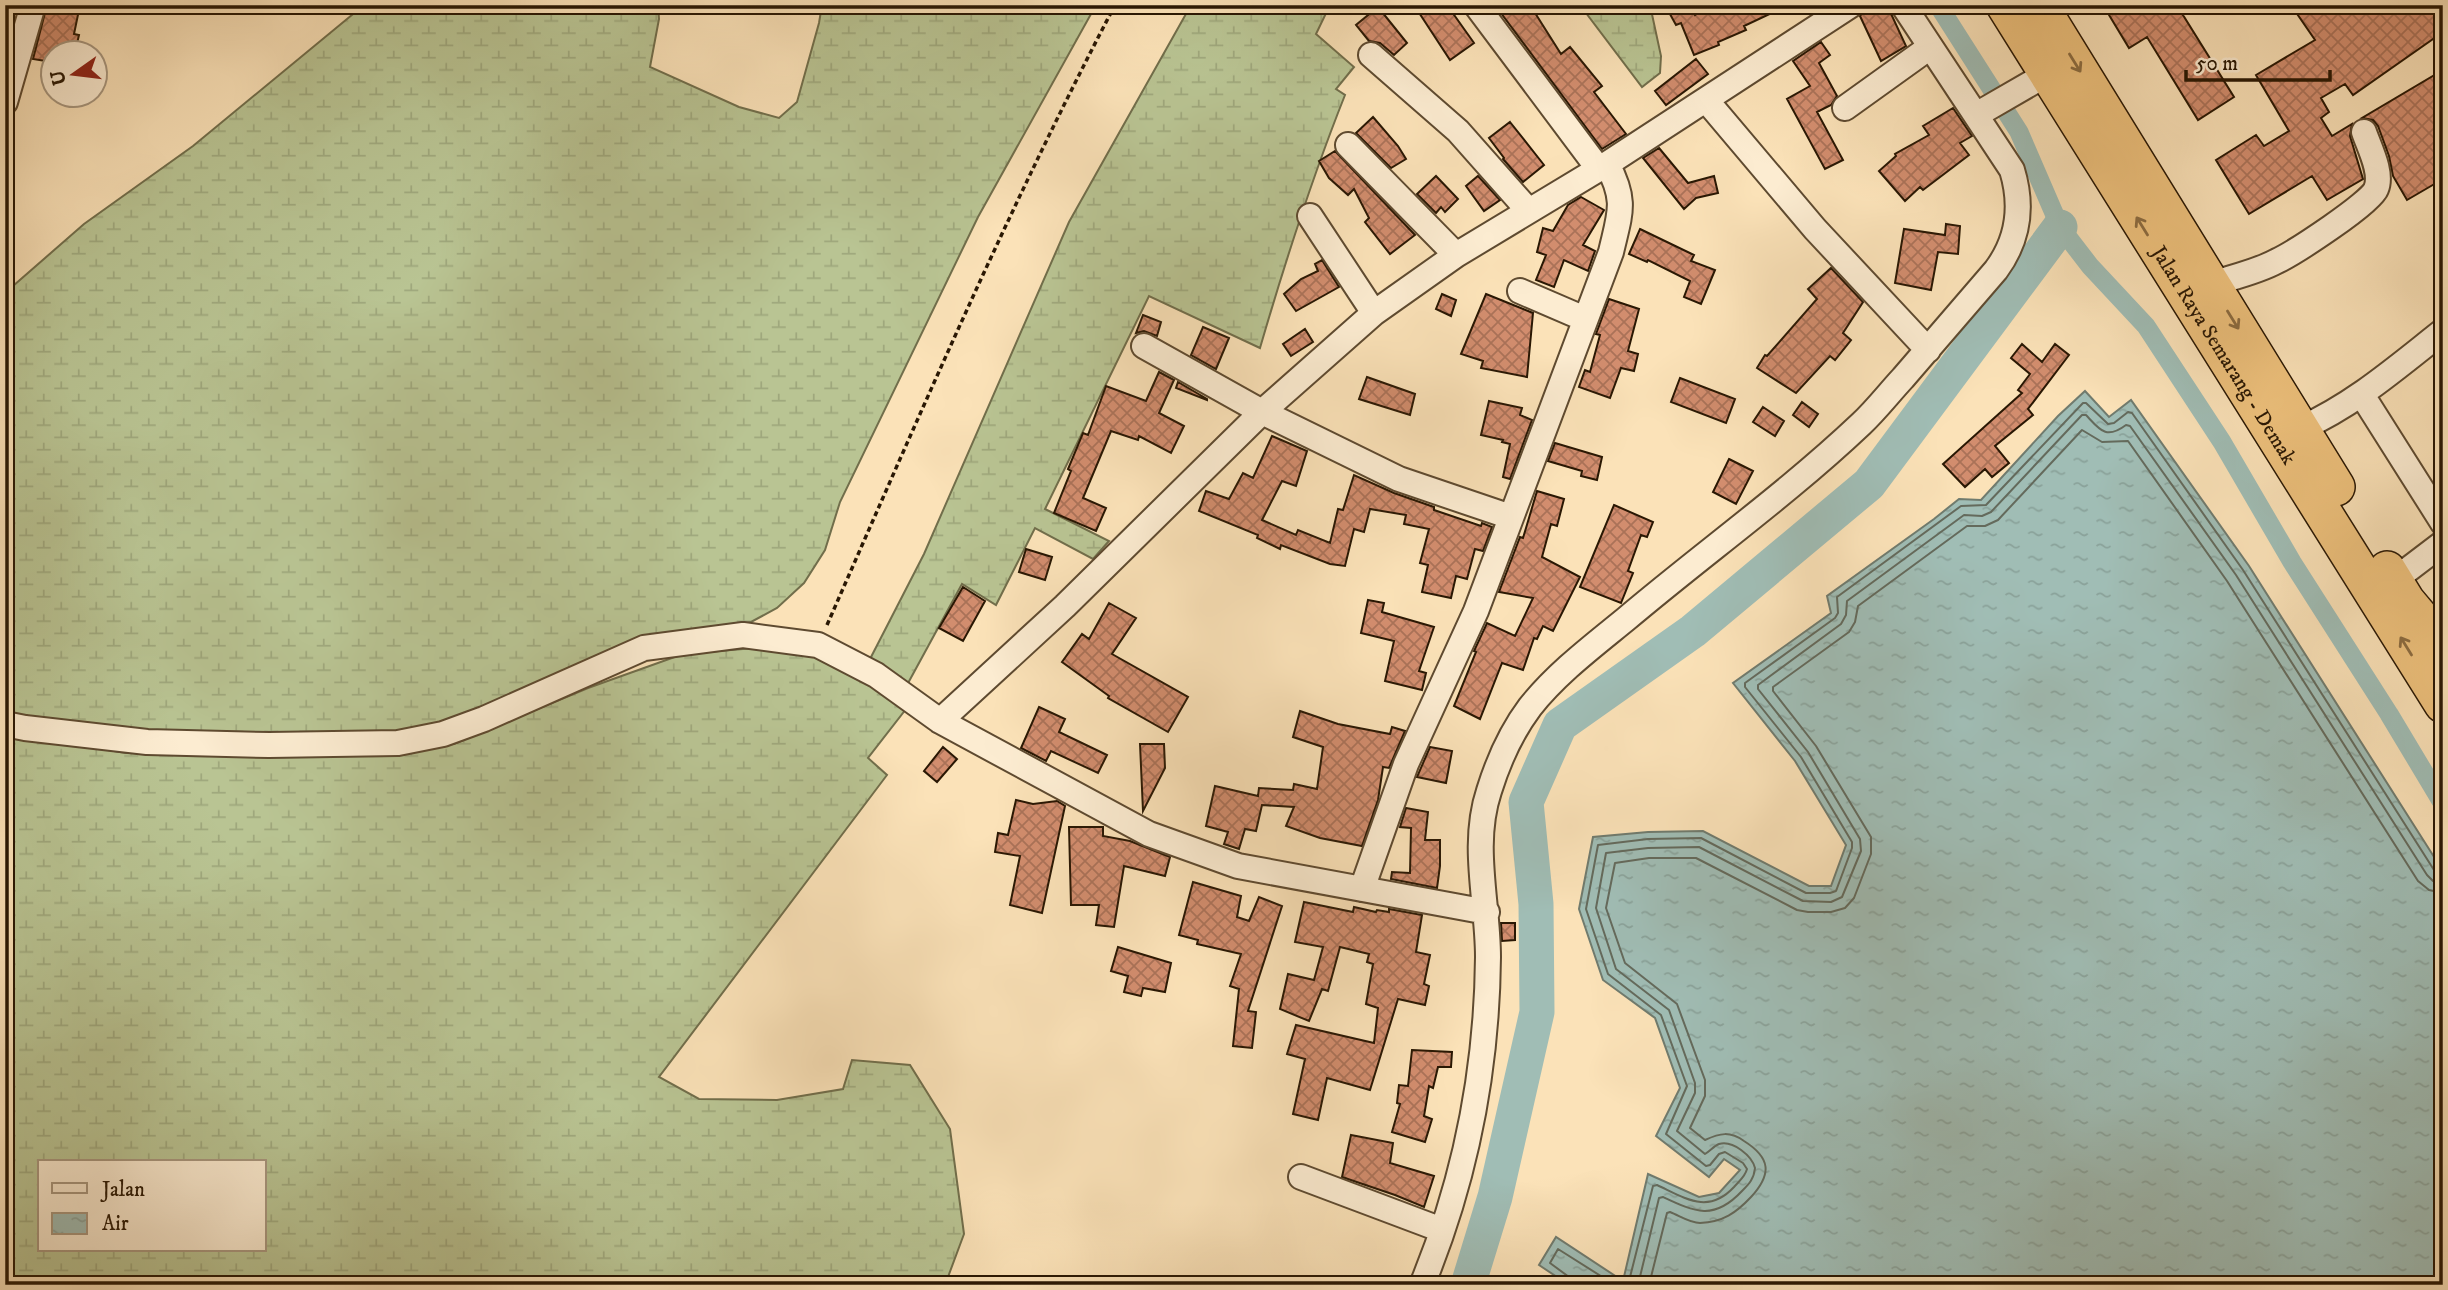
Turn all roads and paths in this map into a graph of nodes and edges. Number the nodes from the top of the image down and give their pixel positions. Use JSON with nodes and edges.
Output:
{"nodes":[{"id":1,"x":33,"y":5,"type":"edge"},
{"id":2,"x":1115,"y":5,"type":"edge"},
{"id":3,"x":1476,"y":5,"type":"edge"},
{"id":4,"x":1851,"y":5,"type":"edge"},
{"id":5,"x":1903,"y":5,"type":"edge"},
{"id":6,"x":2005,"y":5,"type":"edge"},
{"id":7,"x":2039,"y":5,"type":"edge"},
{"id":8,"x":1930,"y":47,"type":"junction"},
{"id":9,"x":1371,"y":55,"type":"dead end"},
{"id":10,"x":2035,"y":81,"type":"junction"},
{"id":11,"x":1706,"y":100,"type":"junction"},
{"id":12,"x":5,"y":102,"type":"edge"},
{"id":13,"x":1845,"y":108,"type":"dead end"},
{"id":14,"x":1982,"y":112,"type":"junction"},
{"id":15,"x":2364,"y":132,"type":"dead end"},
{"id":16,"x":1348,"y":145,"type":"dead end"},
{"id":17,"x":1602,"y":166,"type":"junction"},
{"id":18,"x":1528,"y":210,"type":"junction"},
{"id":19,"x":1310,"y":216,"type":"dead end"},
{"id":20,"x":1456,"y":255,"type":"junction"},
{"id":21,"x":2211,"y":284,"type":"junction"},
{"id":22,"x":1520,"y":291,"type":"dead end"},
{"id":23,"x":1374,"y":313,"type":"junction"},
{"id":24,"x":1585,"y":319,"type":"junction"},
{"id":25,"x":2443,"y":331,"type":"edge"},
{"id":26,"x":1144,"y":346,"type":"dead end"},
{"id":27,"x":1928,"y":350,"type":"junction"},
{"id":28,"x":2362,"y":396,"type":"junction"},
{"id":29,"x":1262,"y":412,"type":"junction"},
{"id":30,"x":2300,"y":429,"type":"junction"},
{"id":31,"x":1511,"y":517,"type":"junction"},
{"id":32,"x":2443,"y":523,"type":"edge"},
{"id":33,"x":2443,"y":542,"type":"edge"},
{"id":34,"x":2393,"y":581,"type":"junction"},
{"id":35,"x":818,"y":645,"type":"junction"},
{"id":36,"x":2443,"y":645,"type":"edge"},
{"id":37,"x":2443,"y":704,"type":"edge"},
{"id":38,"x":940,"y":721,"type":"junction"},
{"id":39,"x":5,"y":724,"type":"edge"},
{"id":40,"x":1362,"y":889,"type":"junction"},
{"id":41,"x":1486,"y":912,"type":"junction"},
{"id":42,"x":1301,"y":1177,"type":"dead end"},
{"id":43,"x":1442,"y":1230,"type":"junction"},
{"id":44,"x":1422,"y":1285,"type":"edge"}],
"edges":[{"from":1,"to":12,"type":"street"},
{"from":2,"to":35,"type":"path"},
{"from":3,"to":17,"type":"street"},
{"from":4,"to":11,"type":"street"},
{"from":5,"to":8,"type":"street"},
{"from":6,"to":10,"type":"highway","name":"Jalan Raya Semarang - Demak"},
{"from":7,"to":21,"type":"highway","name":"Jalan Raya Semarang - Demak","one_way":true},
{"from":8,"to":13,"type":"street"},
{"from":8,"to":14,"type":"street"},
{"from":9,"to":18,"type":"street"},
{"from":10,"to":14,"type":"street"},
{"from":37,"to":10,"type":"highway","name":"Jalan Raya Semarang - Demak","one_way":true},
{"from":11,"to":17,"type":"street"},
{"from":11,"to":27,"type":"street"},
{"from":14,"to":27,"type":"street"},
{"from":15,"to":21,"type":"street"},
{"from":16,"to":20,"type":"street"},
{"from":17,"to":18,"type":"street"},
{"from":17,"to":24,"type":"street"},
{"from":18,"to":20,"type":"street"},
{"from":19,"to":23,"type":"street"},
{"from":20,"to":23,"type":"street"},
{"from":21,"to":30,"type":"highway","name":"Jalan Raya Semarang - Demak","one_way":true},
{"from":22,"to":24,"type":"street"},
{"from":23,"to":29,"type":"street"},
{"from":24,"to":31,"type":"street"},
{"from":25,"to":28,"type":"street"},
{"from":26,"to":29,"type":"street"},
{"from":27,"to":41,"type":"street"},
{"from":28,"to":30,"type":"street"},
{"from":28,"to":32,"type":"street"},
{"from":29,"to":31,"type":"street"},
{"from":29,"to":38,"type":"street"},
{"from":30,"to":34,"type":"highway","name":"Jalan Raya Semarang - Demak"},
{"from":31,"to":40,"type":"street"},
{"from":33,"to":34,"type":"street"},
{"from":34,"to":36,"type":"highway","name":"Jalan Raya Semarang - Demak"},
{"from":35,"to":38,"type":"street"},
{"from":35,"to":39,"type":"street"},
{"from":38,"to":40,"type":"street"},
{"from":40,"to":41,"type":"street"},
{"from":41,"to":43,"type":"street"},
{"from":42,"to":43,"type":"street"},
{"from":43,"to":44,"type":"street"}]}
